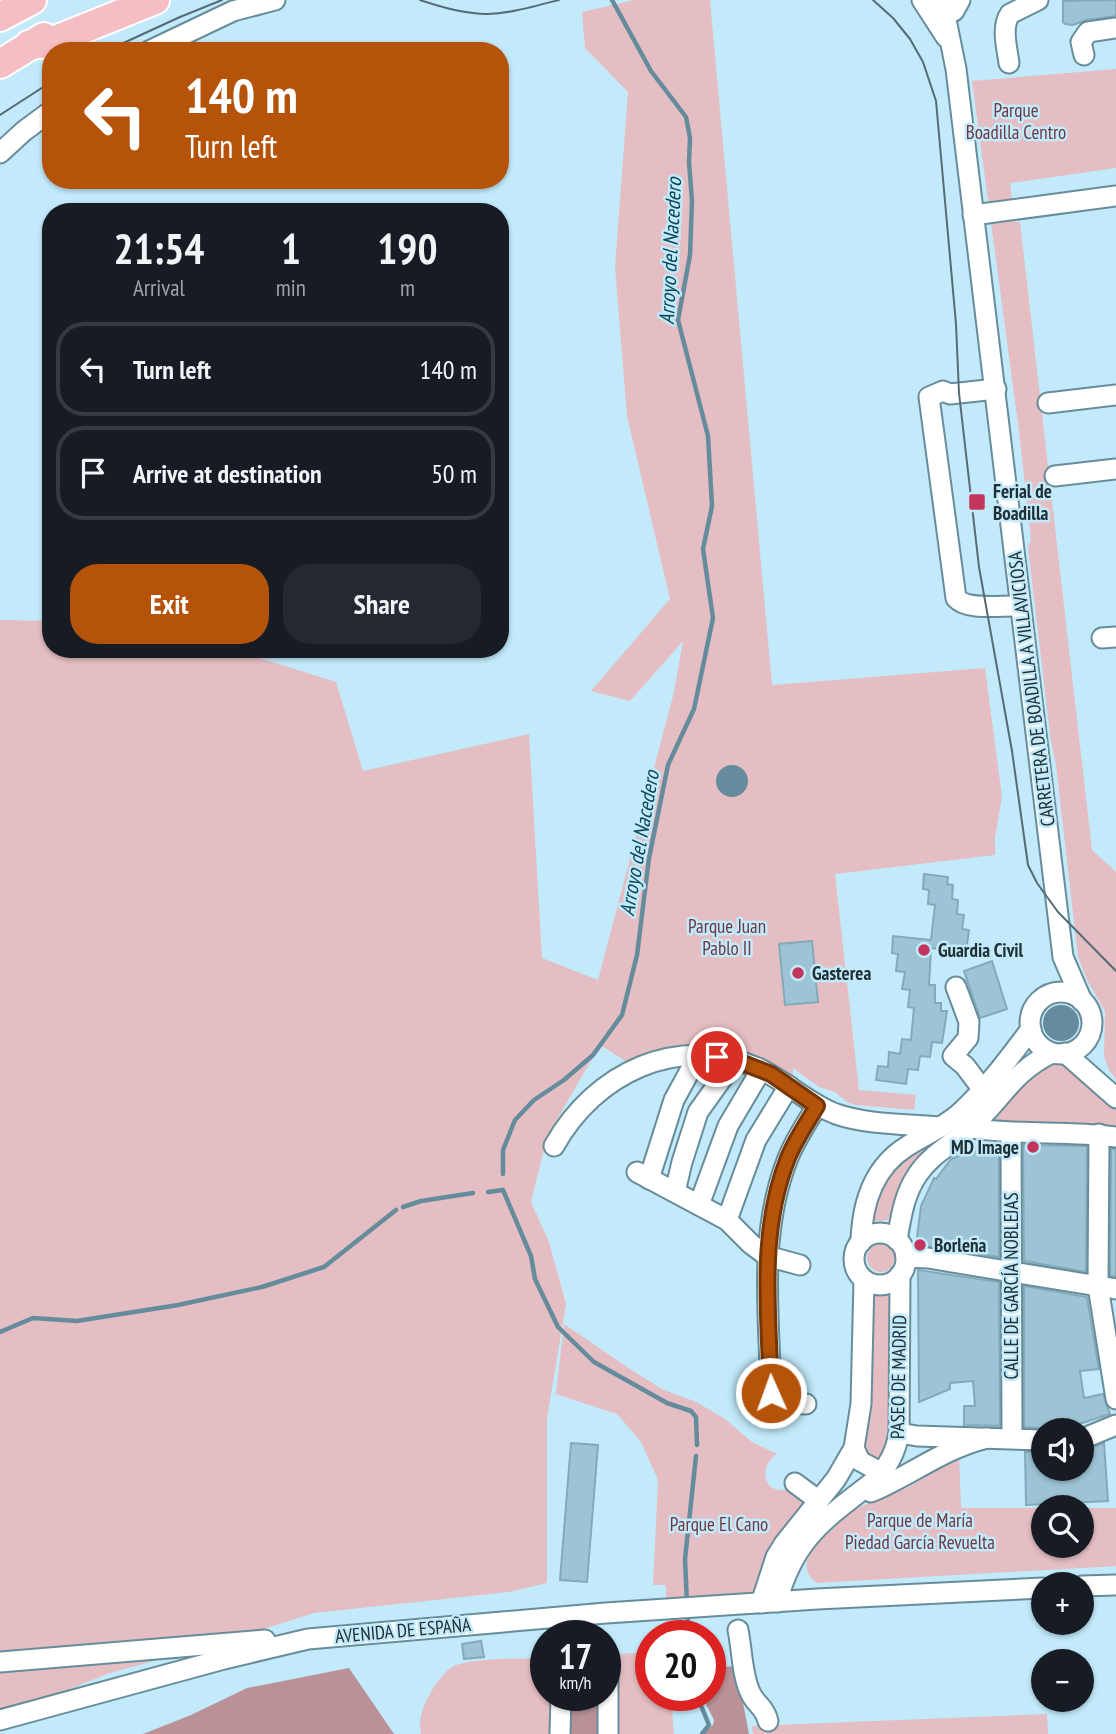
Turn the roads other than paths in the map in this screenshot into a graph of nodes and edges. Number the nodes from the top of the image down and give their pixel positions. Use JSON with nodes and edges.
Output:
{"nodes":[{"id":1,"x":32,"y":0,"type":"edge"},
{"id":2,"x":110,"y":0,"type":"edge"},
{"id":3,"x":155,"y":0,"type":"edge"},
{"id":4,"x":275,"y":0,"type":"edge"},
{"id":5,"x":922,"y":0,"type":"edge"},
{"id":6,"x":1038,"y":0,"type":"edge"},
{"id":7,"x":953,"y":3,"type":"edge"},
{"id":8,"x":0,"y":18,"type":"edge"},
{"id":9,"x":1116,"y":28,"type":"edge"},
{"id":10,"x":50,"y":42,"type":"edge"},
{"id":11,"x":168,"y":42,"type":"edge"},
{"id":12,"x":42,"y":44,"type":"edge"},
{"id":13,"x":29,"y":45,"type":"junction"},
{"id":14,"x":952,"y":46,"type":"junction"},
{"id":15,"x":1084,"y":55,"type":"dead end"},
{"id":16,"x":0,"y":64,"type":"edge"},
{"id":17,"x":1009,"y":64,"type":"dead end"},
{"id":18,"x":42,"y":118,"type":"edge"},
{"id":19,"x":0,"y":153,"type":"edge"},
{"id":20,"x":1116,"y":196,"type":"edge"},
{"id":21,"x":973,"y":215,"type":"junction"},
{"id":22,"x":996,"y":389,"type":"junction"},
{"id":23,"x":1116,"y":395,"type":"edge"},
{"id":24,"x":1048,"y":403,"type":"dead end"},
{"id":25,"x":1116,"y":469,"type":"edge"},
{"id":26,"x":1055,"y":476,"type":"dead end"},
{"id":27,"x":1020,"y":606,"type":"junction"},
{"id":28,"x":1063,"y":957,"type":"junction"},
{"id":29,"x":956,"y":987,"type":"dead end"},
{"id":30,"x":1045,"y":996,"type":"junction"},
{"id":31,"x":1083,"y":1001,"type":"junction"},
{"id":32,"x":1031,"y":1029,"type":"junction"},
{"id":33,"x":1086,"y":1040,"type":"junction"},
{"id":34,"x":1058,"y":1053,"type":"junction"},
{"id":35,"x":698,"y":1056,"type":"junction"},
{"id":36,"x":735,"y":1060,"type":"junction"},
{"id":37,"x":761,"y":1070,"type":"junction"},
{"id":38,"x":1100,"y":1083,"type":"junction"},
{"id":39,"x":789,"y":1086,"type":"junction"},
{"id":40,"x":983,"y":1090,"type":"junction"},
{"id":41,"x":1116,"y":1098,"type":"edge"},
{"id":42,"x":817,"y":1106,"type":"junction"},
{"id":43,"x":887,"y":1122,"type":"junction"},
{"id":44,"x":941,"y":1127,"type":"junction"},
{"id":45,"x":971,"y":1128,"type":"junction"},
{"id":46,"x":1011,"y":1133,"type":"junction"},
{"id":47,"x":1107,"y":1135,"type":"edge"},
{"id":48,"x":554,"y":1146,"type":"dead end"},
{"id":49,"x":904,"y":1149,"type":"junction"},
{"id":50,"x":675,"y":1192,"type":"junction"},
{"id":51,"x":699,"y":1205,"type":"junction"},
{"id":52,"x":727,"y":1220,"type":"junction"},
{"id":53,"x":861,"y":1242,"type":"junction"},
{"id":54,"x":767,"y":1256,"type":"junction"},
{"id":55,"x":901,"y":1257,"type":"junction"},
{"id":56,"x":800,"y":1265,"type":"dead end"},
{"id":57,"x":1010,"y":1272,"type":"junction"},
{"id":58,"x":864,"y":1280,"type":"junction"},
{"id":59,"x":1107,"y":1287,"type":"edge"},
{"id":60,"x":1115,"y":1389,"type":"edge"},
{"id":61,"x":806,"y":1404,"type":"dead end"},
{"id":62,"x":1116,"y":1425,"type":"edge"},
{"id":63,"x":900,"y":1433,"type":"junction"},
{"id":64,"x":1094,"y":1434,"type":"edge"},
{"id":65,"x":987,"y":1438,"type":"junction"},
{"id":66,"x":1012,"y":1438,"type":"junction"},
{"id":67,"x":1031,"y":1439,"type":"edge"},
{"id":68,"x":854,"y":1448,"type":"junction"},
{"id":69,"x":882,"y":1473,"type":"junction"},
{"id":70,"x":794,"y":1483,"type":"dead end"},
{"id":71,"x":819,"y":1500,"type":"junction"},
{"id":72,"x":849,"y":1500,"type":"junction"},
{"id":73,"x":794,"y":1558,"type":"junction"},
{"id":74,"x":1116,"y":1585,"type":"edge"},
{"id":75,"x":1094,"y":1586,"type":"edge"},
{"id":76,"x":1031,"y":1589,"type":"edge"},
{"id":77,"x":817,"y":1599,"type":"junction"},
{"id":78,"x":769,"y":1602,"type":"junction"},
{"id":79,"x":738,"y":1630,"type":"dead end"},
{"id":80,"x":309,"y":1639,"type":"junction"},
{"id":81,"x":0,"y":1662,"type":"edge"},
{"id":82,"x":561,"y":1711,"type":"edge"},
{"id":83,"x":608,"y":1711,"type":"edge"},
{"id":84,"x":0,"y":1720,"type":"edge"},
{"id":85,"x":768,"y":1721,"type":"dead end"},
{"id":86,"x":560,"y":1734,"type":"edge"},
{"id":87,"x":608,"y":1734,"type":"edge"}],
"edges":[{"from":1,"to":8,"type":"highway"},
{"from":2,"to":13,"type":"highway"},
{"from":3,"to":10,"type":"highway"},
{"from":4,"to":11,"type":"street"},
{"from":5,"to":14,"type":"street"},
{"from":6,"to":17,"type":"street"},
{"from":7,"to":14,"type":"street","name":"CARRETERA DE BOADILLA A VILLAVICIOSA"},
{"from":9,"to":15,"type":"street"},
{"from":12,"to":13,"type":"highway"},
{"from":13,"to":16,"type":"highway"},
{"from":14,"to":21,"type":"street","name":"CARRETERA DE BOADILLA A VILLAVICIOSA"},
{"from":18,"to":19,"type":"street"},
{"from":20,"to":21,"type":"street"},
{"from":21,"to":22,"type":"street","name":"CARRETERA DE BOADILLA A VILLAVICIOSA"},
{"from":22,"to":27,"type":"street","name":"CARRETERA DE BOADILLA A VILLAVICIOSA"},
{"from":22,"to":27,"type":"street"},
{"from":23,"to":24,"type":"street"},
{"from":25,"to":26,"type":"street"},
{"from":27,"to":28,"type":"street","name":"CARRETERA DE BOADILLA A VILLAVICIOSA"},
{"from":28,"to":30,"type":"street"},
{"from":28,"to":31,"type":"street","name":"CARRETERA DE BOADILLA A VILLAVICIOSA"},
{"from":29,"to":40,"type":"street"},
{"from":30,"to":31,"type":"street"},
{"from":30,"to":32,"type":"street"},
{"from":31,"to":33,"type":"street"},
{"from":32,"to":34,"type":"street"},
{"from":32,"to":40,"type":"street"},
{"from":33,"to":34,"type":"street"},
{"from":33,"to":38,"type":"street"},
{"from":34,"to":38,"type":"street"},
{"from":34,"to":45,"type":"street","name":"PASEO DE MADRID"},
{"from":35,"to":36,"type":"street"},
{"from":35,"to":48,"type":"street"},
{"from":35,"to":50,"type":"street"},
{"from":36,"to":37,"type":"street"},
{"from":36,"to":50,"type":"street"},
{"from":37,"to":39,"type":"street"},
{"from":37,"to":51,"type":"street"},
{"from":38,"to":41,"type":"street"},
{"from":39,"to":42,"type":"street"},
{"from":39,"to":52,"type":"street"},
{"from":40,"to":44,"type":"street"},
{"from":42,"to":43,"type":"street"},
{"from":42,"to":54,"type":"street"},
{"from":43,"to":44,"type":"street"},
{"from":43,"to":49,"type":"street"},
{"from":44,"to":49,"type":"street"},
{"from":45,"to":46,"type":"street"},
{"from":45,"to":55,"type":"street","name":"PASEO DE MADRID"},
{"from":46,"to":47,"type":"street"},
{"from":46,"to":57,"type":"street","name":"CALLE DE GARCÍA NOBLEJAS"},
{"from":47,"to":59,"type":"street"},
{"from":49,"to":53,"type":"street"},
{"from":50,"to":51,"type":"street"},
{"from":51,"to":52,"type":"street"},
{"from":52,"to":54,"type":"street"},
{"from":53,"to":55,"type":"street"},
{"from":53,"to":58,"type":"street"},
{"from":54,"to":56,"type":"street"},
{"from":54,"to":61,"type":"street"},
{"from":55,"to":57,"type":"street"},
{"from":55,"to":58,"type":"street"},
{"from":55,"to":63,"type":"street","name":"PASEO DE MADRID"},
{"from":57,"to":59,"type":"street"},
{"from":57,"to":66,"type":"street","name":"CALLE DE GARCÍA NOBLEJAS"},
{"from":58,"to":68,"type":"street","name":"PASEO DE MADRID"},
{"from":59,"to":60,"type":"street"},
{"from":62,"to":64,"type":"street"},
{"from":63,"to":65,"type":"street"},
{"from":63,"to":69,"type":"street","name":"PASEO DE MADRID"},
{"from":65,"to":66,"type":"street"},
{"from":65,"to":72,"type":"street"},
{"from":66,"to":67,"type":"street"},
{"from":68,"to":69,"type":"street"},
{"from":68,"to":71,"type":"street","name":"PASEO DE MADRID"},
{"from":69,"to":72,"type":"street","name":"PASEO DE MADRID"},
{"from":70,"to":71,"type":"street"},
{"from":71,"to":78,"type":"street","name":"PASEO DE MADRID"},
{"from":72,"to":73,"type":"street","name":"PASEO DE MADRID"},
{"from":73,"to":77,"type":"street"},
{"from":73,"to":78,"type":"street","name":"PASEO DE MADRID"},
{"from":74,"to":75,"type":"street"},
{"from":76,"to":77,"type":"street","name":"AVENIDA DE ESPAÑA"},
{"from":77,"to":78,"type":"street","name":"AVENIDA DE ESPAÑA"},
{"from":78,"to":80,"type":"street","name":"AVENIDA DE ESPAÑA"},
{"from":79,"to":85,"type":"street"},
{"from":80,"to":81,"type":"street"},
{"from":80,"to":84,"type":"street","name":"AVENIDA DE ESPAÑA"},
{"from":82,"to":86,"type":"street"},
{"from":83,"to":87,"type":"street"}]}
